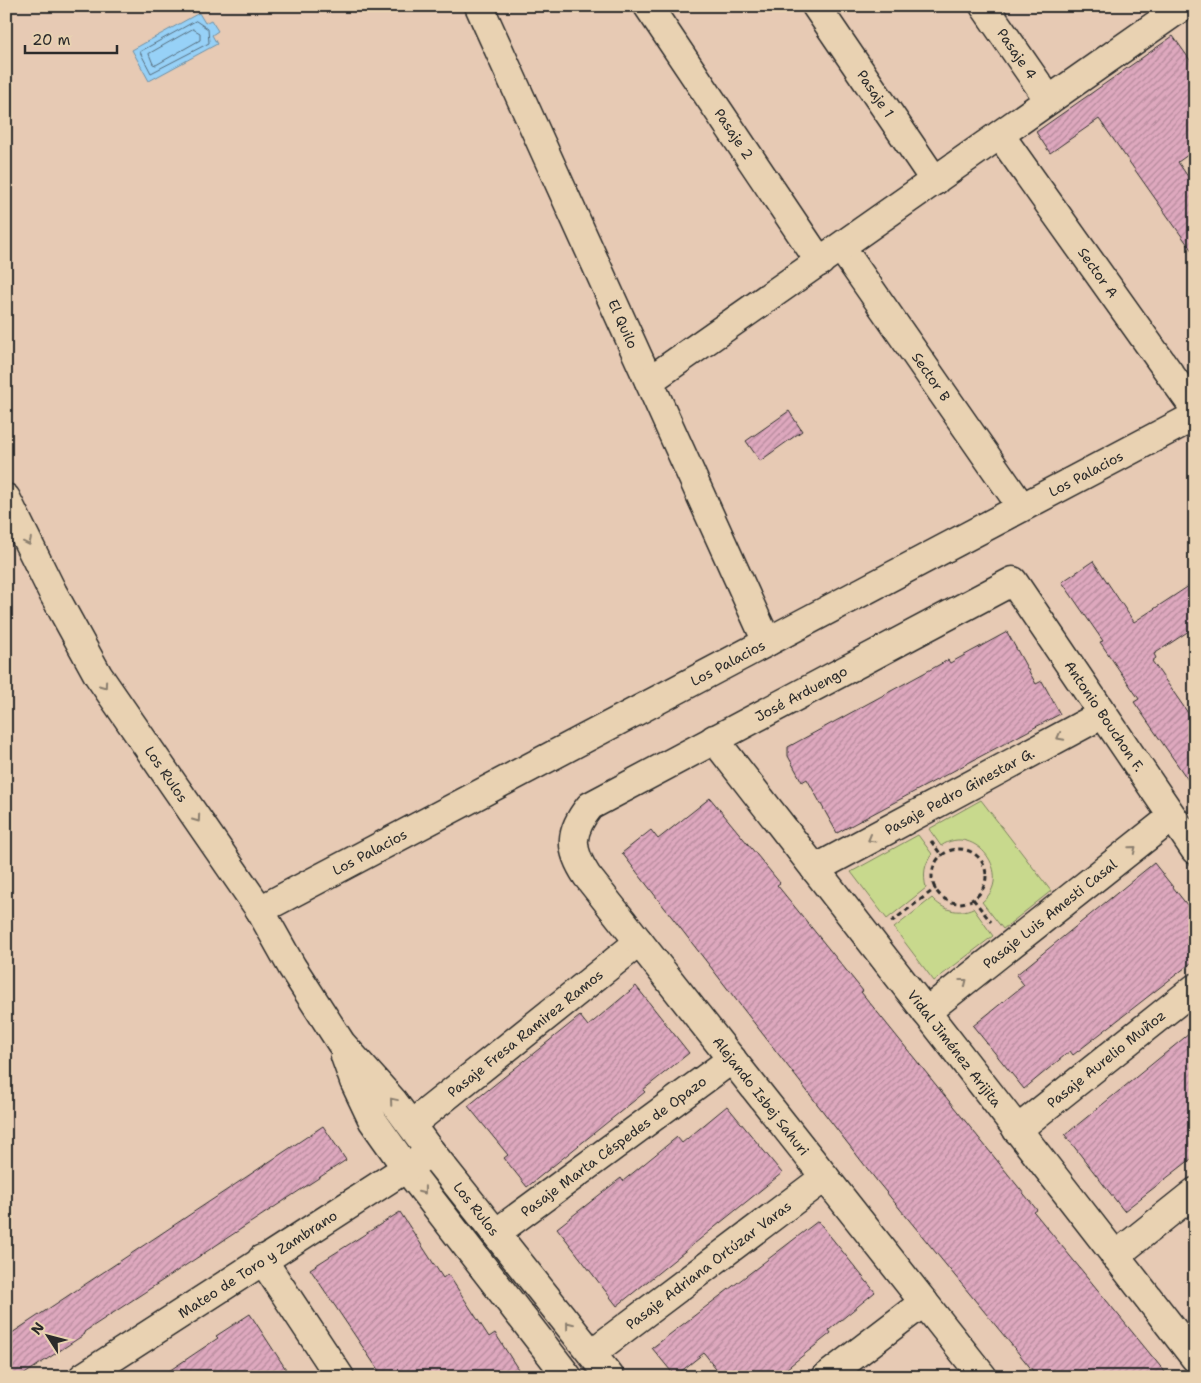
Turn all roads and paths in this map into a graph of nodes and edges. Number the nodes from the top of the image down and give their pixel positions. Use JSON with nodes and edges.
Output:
{"nodes":[{"id":1,"x":479,"y":6,"type":"edge"},
{"id":2,"x":648,"y":6,"type":"edge"},
{"id":3,"x":816,"y":6,"type":"edge"},
{"id":4,"x":984,"y":6,"type":"edge"},
{"id":5,"x":1183,"y":6,"type":"edge"},
{"id":6,"x":1049,"y":100,"type":"junction"},
{"id":7,"x":1000,"y":135,"type":"junction"},
{"id":8,"x":935,"y":181,"type":"junction"},
{"id":9,"x":831,"y":254,"type":"junction"},
{"id":10,"x":649,"y":381,"type":"junction"},
{"id":11,"x":1195,"y":409,"type":"edge"},
{"id":12,"x":1195,"y":416,"type":"edge"},
{"id":13,"x":6,"y":498,"type":"edge"},
{"id":14,"x":1021,"y":506,"type":"junction"},
{"id":15,"x":1013,"y":581,"type":"joint"},
{"id":16,"x":767,"y":642,"type":"junction"},
{"id":17,"x":1103,"y":714,"type":"junction"},
{"id":18,"x":714,"y":739,"type":"junction"},
{"id":19,"x":590,"y":806,"type":"joint"},
{"id":20,"x":1172,"y":817,"type":"junction"},
{"id":21,"x":1195,"y":850,"type":"edge"},
{"id":22,"x":815,"y":869,"type":"junction"},
{"id":23,"x":936,"y":888,"type":"junction"},
{"id":24,"x":260,"y":910,"type":"junction"},
{"id":25,"x":869,"y":939,"type":"junction"},
{"id":26,"x":640,"y":942,"type":"junction"},
{"id":27,"x":1195,"y":988,"type":"edge"},
{"id":28,"x":926,"y":1012,"type":"junction"},
{"id":29,"x":341,"y":1043,"type":"junction"},
{"id":30,"x":732,"y":1059,"type":"junction"},
{"id":31,"x":412,"y":1124,"type":"junction"},
{"id":32,"x":1017,"y":1130,"type":"junction"},
{"id":33,"x":431,"y":1152,"type":"junction"},
{"id":34,"x":407,"y":1170,"type":"junction"},
{"id":35,"x":825,"y":1177,"type":"junction"},
{"id":36,"x":1195,"y":1192,"type":"edge"},
{"id":37,"x":496,"y":1233,"type":"junction"},
{"id":38,"x":1115,"y":1256,"type":"junction"},
{"id":39,"x":262,"y":1259,"type":"junction"},
{"id":40,"x":924,"y":1302,"type":"junction"},
{"id":41,"x":592,"y":1354,"type":"junction"},
{"id":42,"x":1195,"y":1358,"type":"edge"},
{"id":43,"x":100,"y":1372,"type":"edge"},
{"id":44,"x":340,"y":1377,"type":"edge"},
{"id":45,"x":568,"y":1377,"type":"edge"},
{"id":46,"x":610,"y":1377,"type":"edge"},
{"id":47,"x":826,"y":1377,"type":"edge"},
{"id":48,"x":983,"y":1377,"type":"edge"}],
"edges":[{"from":1,"to":10,"type":"street","name":"El Quilo"},
{"from":2,"to":9,"type":"street","name":"Pasaje 2"},
{"from":3,"to":8,"type":"street","name":"Pasaje 1"},
{"from":4,"to":6,"type":"street","name":"Pasaje 4"},
{"from":5,"to":6,"type":"street"},
{"from":6,"to":7,"type":"street"},
{"from":7,"to":8,"type":"street"},
{"from":7,"to":11,"type":"street","name":"Sector A"},
{"from":8,"to":9,"type":"street"},
{"from":9,"to":10,"type":"street"},
{"from":9,"to":14,"type":"street","name":"Sector B"},
{"from":10,"to":16,"type":"street","name":"El Quilo"},
{"from":12,"to":14,"type":"street","name":"Los Palacios"},
{"from":13,"to":24,"type":"street","name":"Los Rulos","one_way":true},
{"from":14,"to":16,"type":"street","name":"Los Palacios"},
{"from":15,"to":17,"type":"street","name":"Antonio Bouchon F."},
{"from":15,"to":18,"type":"street","name":"José Arduengo"},
{"from":16,"to":24,"type":"street","name":"Los Palacios"},
{"from":17,"to":20,"type":"street","name":"Antonio Bouchon F."},
{"from":17,"to":22,"type":"street","name":"Pasaje Pedro Ginestar G.","one_way":true},
{"from":18,"to":19,"type":"street","name":"José Arduengo"},
{"from":18,"to":22,"type":"street","name":"Vidal Jiménez Arijita"},
{"from":19,"to":26,"type":"street","name":"Alejando Isbej Sahuri"},
{"from":20,"to":21,"type":"street","name":"Antonio Bouchon F."},
{"from":28,"to":20,"type":"street","name":"Pasaje Luis Amesti Casal","one_way":true},
{"from":22,"to":25,"type":"street","name":"Vidal Jiménez Arijita"},
{"from":23,"to":23,"type":"path"},
{"from":23,"to":25,"type":"path"},
{"from":24,"to":29,"type":"street","name":"Los Rulos"},
{"from":25,"to":28,"type":"street","name":"Vidal Jiménez Arijita"},
{"from":26,"to":30,"type":"street","name":"Alejando Isbej Sahuri"},
{"from":26,"to":31,"type":"street","name":"Pasaje Fresa Ramirez Ramos"},
{"from":27,"to":32,"type":"street","name":"Pasaje Aurelio Muñoz"},
{"from":28,"to":32,"type":"street","name":"Vidal Jiménez Arijita"},
{"from":31,"to":29,"type":"street","name":"Los Rulos","one_way":true},
{"from":29,"to":34,"type":"street","name":"Los Rulos"},
{"from":30,"to":35,"type":"street","name":"Alejando Isbej Sahuri"},
{"from":30,"to":37,"type":"street","name":"Pasaje Marta Céspedes de Opazo"},
{"from":31,"to":33,"type":"street","name":"Los Rulos"},
{"from":32,"to":38,"type":"street","name":"Vidal Jiménez Arijita"},
{"from":33,"to":34,"type":"street","name":"Mateo de Toro y Zambrano"},
{"from":33,"to":37,"type":"street","name":"Los Rulos"},
{"from":34,"to":39,"type":"street","name":"Mateo de Toro y Zambrano"},
{"from":34,"to":45,"type":"street","name":"Los Rulos","one_way":true},
{"from":35,"to":40,"type":"street","name":"Alejando Isbej Sahuri"},
{"from":35,"to":41,"type":"street","name":"Pasaje Adriana Ortúzar Varas"},
{"from":36,"to":38,"type":"street"},
{"from":41,"to":37,"type":"street","name":"Los Rulos","one_way":true},
{"from":38,"to":42,"type":"street","name":"Vidal Jiménez Arijita"},
{"from":39,"to":43,"type":"street","name":"Mateo de Toro y Zambrano"},
{"from":39,"to":44,"type":"street"},
{"from":40,"to":47,"type":"street"},
{"from":40,"to":48,"type":"street","name":"Alejando Isbej Sahuri"},
{"from":41,"to":46,"type":"street","name":"Los Rulos"}]}
